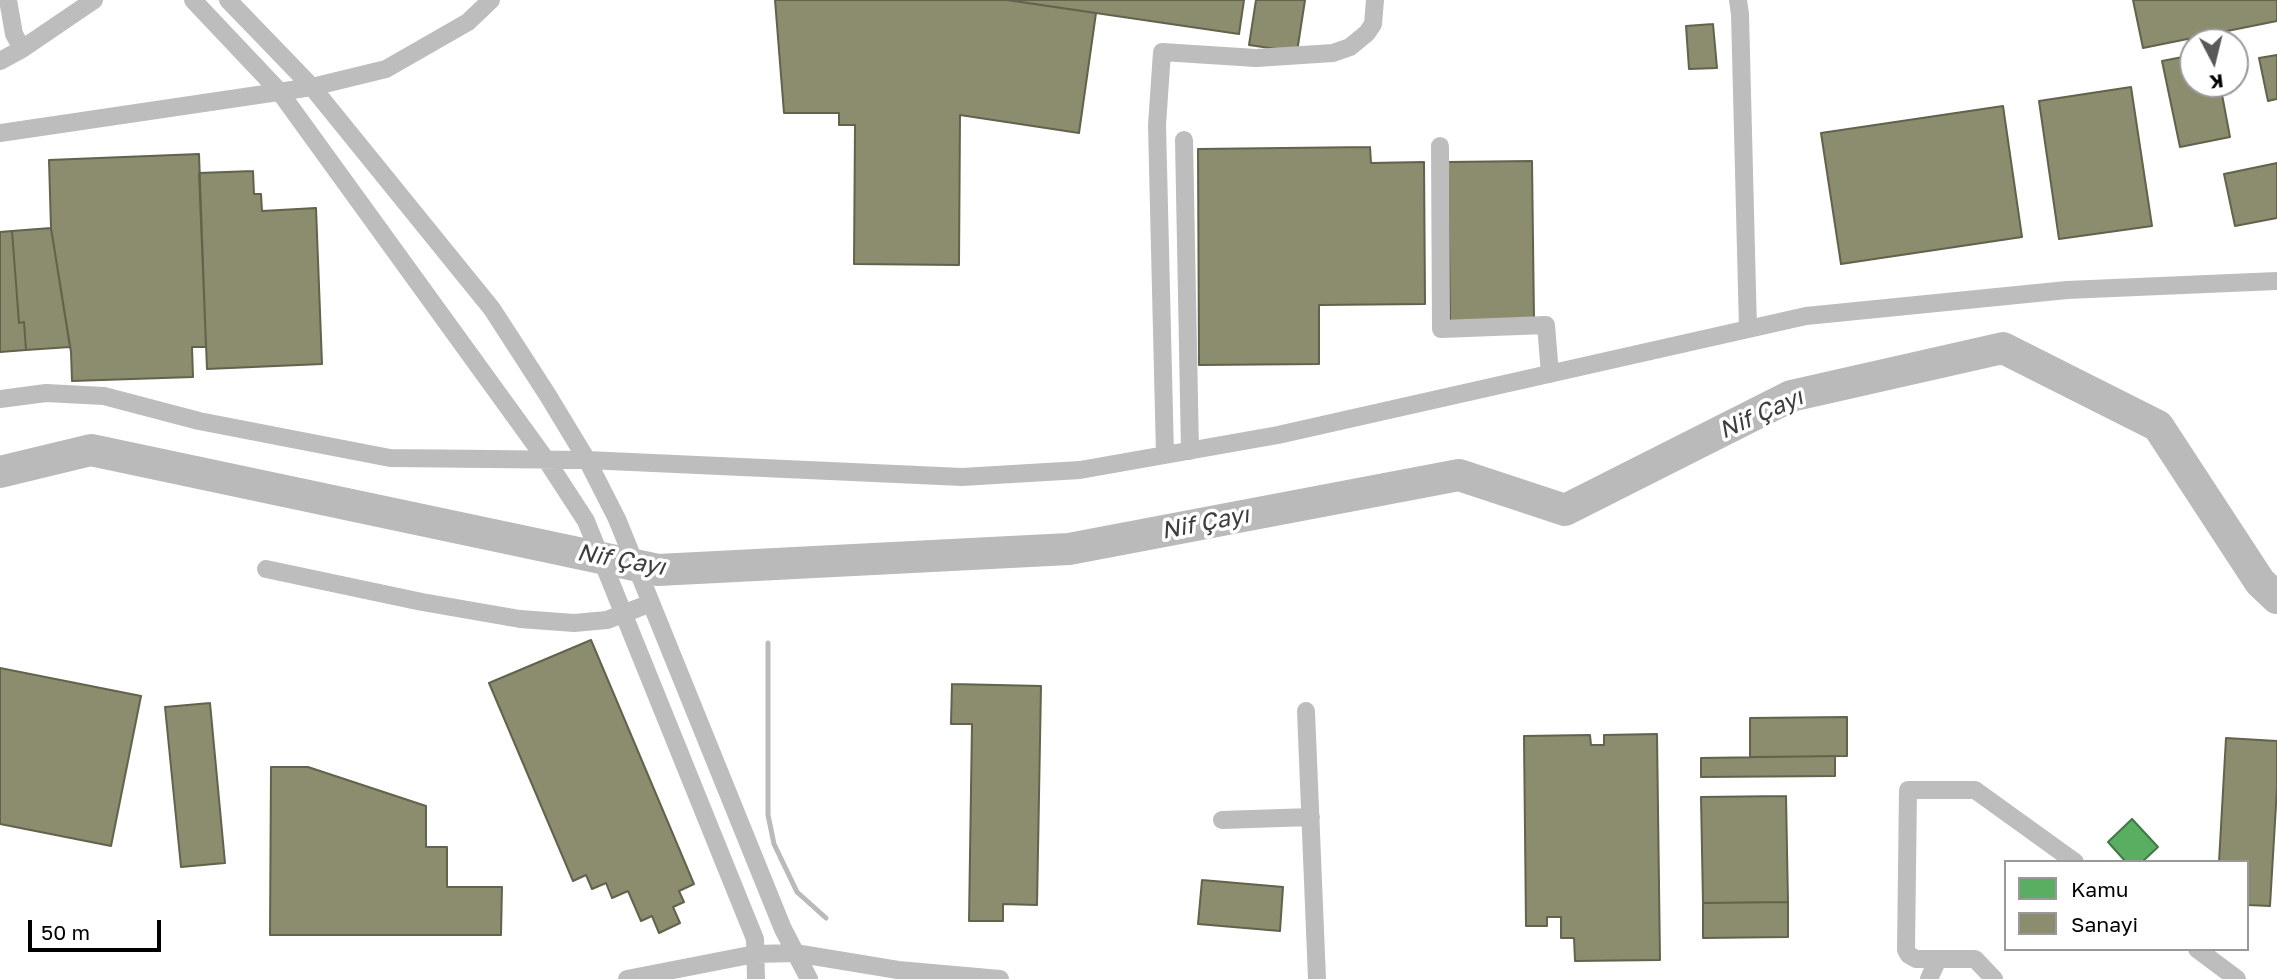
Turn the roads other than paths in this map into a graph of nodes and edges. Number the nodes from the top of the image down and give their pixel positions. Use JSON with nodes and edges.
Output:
{"nodes":[{"id":1,"x":8,"y":0,"type":"edge"},
{"id":2,"x":94,"y":0,"type":"edge"},
{"id":3,"x":193,"y":0,"type":"edge"},
{"id":4,"x":228,"y":0,"type":"edge"},
{"id":5,"x":491,"y":0,"type":"edge"},
{"id":6,"x":1375,"y":0,"type":"edge"},
{"id":7,"x":1738,"y":0,"type":"edge"},
{"id":8,"x":22,"y":49,"type":"junction"},
{"id":9,"x":0,"y":61,"type":"edge"},
{"id":10,"x":312,"y":87,"type":"junction"},
{"id":11,"x":279,"y":91,"type":"junction"},
{"id":12,"x":0,"y":133,"type":"edge"},
{"id":13,"x":1184,"y":140,"type":"dead end"},
{"id":14,"x":1440,"y":146,"type":"dead end"},
{"id":15,"x":2277,"y":281,"type":"edge"},
{"id":16,"x":1748,"y":329,"type":"junction"},
{"id":17,"x":1550,"y":374,"type":"junction"},
{"id":18,"x":0,"y":399,"type":"edge"},
{"id":19,"x":1190,"y":451,"type":"junction"},
{"id":20,"x":1165,"y":455,"type":"junction"},
{"id":21,"x":587,"y":460,"type":"junction"},
{"id":22,"x":547,"y":461,"type":"junction"},
{"id":23,"x":265,"y":569,"type":"dead end"},
{"id":24,"x":651,"y":603,"type":"junction"},
{"id":25,"x":624,"y":613,"type":"junction"},
{"id":26,"x":1306,"y":711,"type":"dead end"},
{"id":27,"x":1311,"y":817,"type":"junction"},
{"id":28,"x":1222,"y":820,"type":"dead end"},
{"id":29,"x":2073,"y":860,"type":"edge"},
{"id":30,"x":2200,"y":951,"type":"edge"},
{"id":31,"x":796,"y":953,"type":"junction"},
{"id":32,"x":755,"y":954,"type":"junction"},
{"id":33,"x":1938,"y":959,"type":"junction"},
{"id":34,"x":628,"y":979,"type":"edge"},
{"id":35,"x":756,"y":979,"type":"edge"},
{"id":36,"x":809,"y":979,"type":"edge"},
{"id":37,"x":1000,"y":979,"type":"edge"},
{"id":38,"x":1317,"y":979,"type":"edge"},
{"id":39,"x":1929,"y":979,"type":"edge"},
{"id":40,"x":1994,"y":979,"type":"edge"},
{"id":41,"x":2237,"y":979,"type":"edge"}],
"edges":[{"from":1,"to":8,"type":"street"},
{"from":2,"to":8,"type":"street"},
{"from":3,"to":11,"type":"street"},
{"from":4,"to":10,"type":"street"},
{"from":5,"to":10,"type":"street"},
{"from":6,"to":20,"type":"street"},
{"from":7,"to":16,"type":"street"},
{"from":8,"to":9,"type":"street"},
{"from":10,"to":11,"type":"street"},
{"from":10,"to":21,"type":"street"},
{"from":11,"to":12,"type":"street"},
{"from":11,"to":22,"type":"street"},
{"from":13,"to":19,"type":"street"},
{"from":14,"to":17,"type":"street"},
{"from":15,"to":16,"type":"street"},
{"from":16,"to":17,"type":"street"},
{"from":17,"to":19,"type":"street"},
{"from":18,"to":22,"type":"street"},
{"from":19,"to":20,"type":"street"},
{"from":20,"to":21,"type":"street"},
{"from":21,"to":22,"type":"street"},
{"from":21,"to":24,"type":"street"},
{"from":22,"to":25,"type":"street"},
{"from":23,"to":25,"type":"street"},
{"from":24,"to":25,"type":"street"},
{"from":24,"to":31,"type":"street"},
{"from":25,"to":32,"type":"street"},
{"from":26,"to":27,"type":"street"},
{"from":27,"to":28,"type":"street"},
{"from":27,"to":38,"type":"street"},
{"from":29,"to":33,"type":"street"},
{"from":30,"to":41,"type":"street"},
{"from":31,"to":32,"type":"street"},
{"from":31,"to":36,"type":"street"},
{"from":31,"to":37,"type":"street"},
{"from":32,"to":34,"type":"street"},
{"from":32,"to":35,"type":"street"},
{"from":33,"to":39,"type":"street"},
{"from":33,"to":40,"type":"street"}]}
